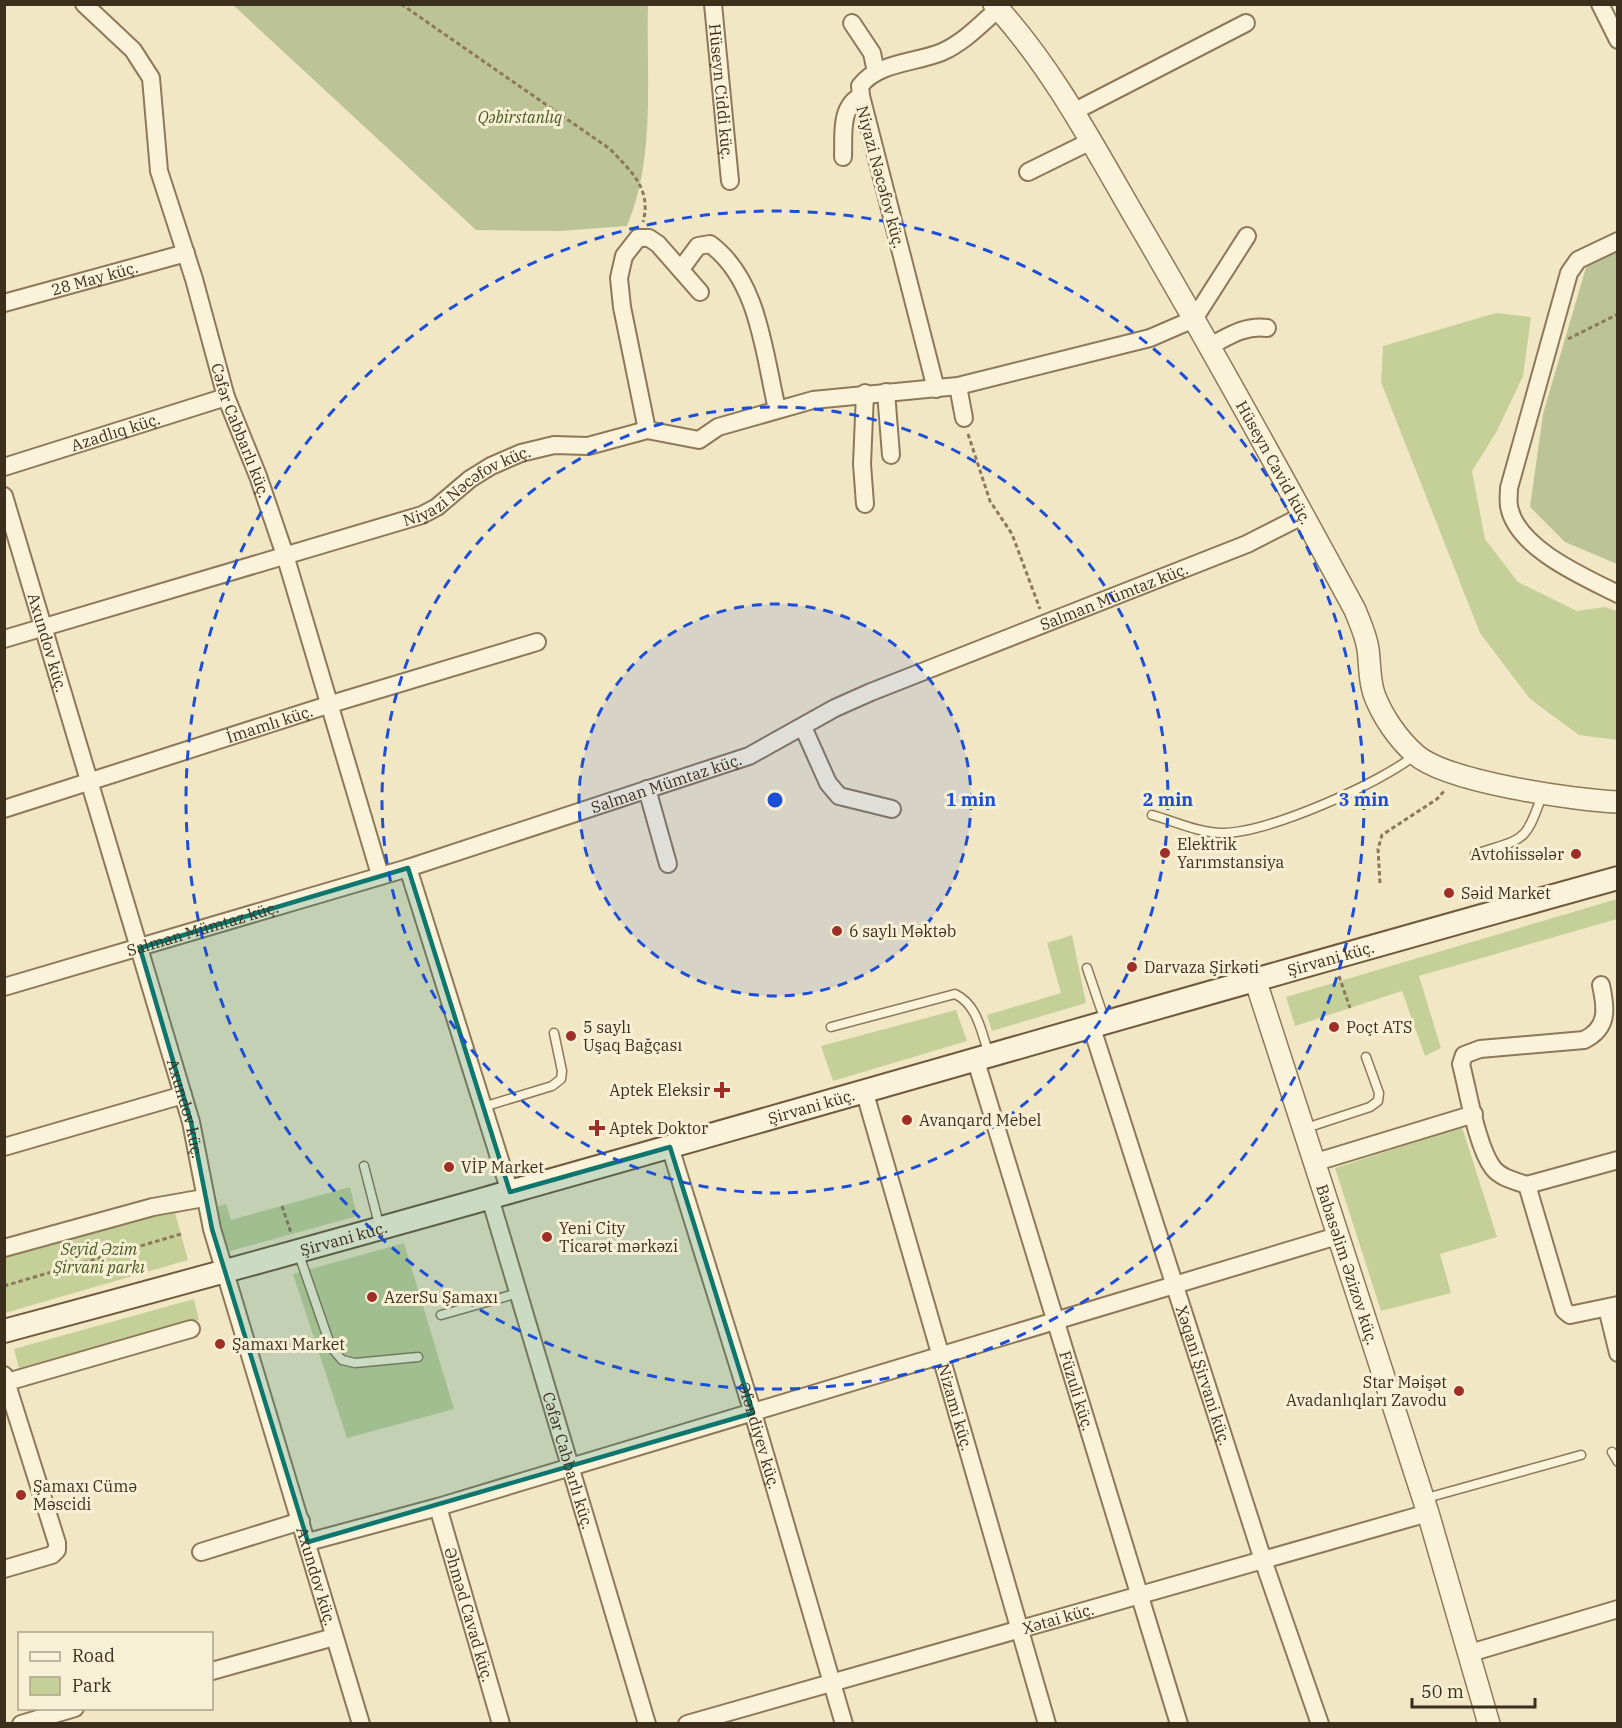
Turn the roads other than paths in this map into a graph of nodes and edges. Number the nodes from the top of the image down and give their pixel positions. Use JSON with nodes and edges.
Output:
{"nodes":[{"id":1,"x":84,"y":4,"type":"edge"},
{"id":2,"x":713,"y":4,"type":"edge"},
{"id":3,"x":1600,"y":4,"type":"edge"},
{"id":4,"x":996,"y":7,"type":"edge"},
{"id":5,"x":852,"y":23,"type":"dead end"},
{"id":6,"x":1246,"y":23,"type":"dead end"},
{"id":7,"x":1617,"y":40,"type":"edge"},
{"id":8,"x":876,"y":72,"type":"junction"},
{"id":9,"x":861,"y":96,"type":"junction"},
{"id":10,"x":1073,"y":112,"type":"junction"},
{"id":11,"x":1091,"y":141,"type":"junction"},
{"id":12,"x":843,"y":157,"type":"dead end"},
{"id":13,"x":1028,"y":172,"type":"dead end"},
{"id":14,"x":730,"y":181,"type":"dead end"},
{"id":15,"x":1247,"y":236,"type":"dead end"},
{"id":16,"x":1617,"y":241,"type":"edge"},
{"id":17,"x":186,"y":253,"type":"junction"},
{"id":18,"x":681,"y":269,"type":"junction"},
{"id":19,"x":700,"y":292,"type":"dead end"},
{"id":20,"x":4,"y":303,"type":"edge"},
{"id":21,"x":1194,"y":319,"type":"junction"},
{"id":22,"x":1267,"y":328,"type":"dead end"},
{"id":23,"x":1210,"y":346,"type":"junction"},
{"id":24,"x":958,"y":386,"type":"junction"},
{"id":25,"x":936,"y":389,"type":"junction"},
{"id":26,"x":886,"y":392,"type":"junction"},
{"id":27,"x":865,"y":393,"type":"junction"},
{"id":28,"x":226,"y":397,"type":"junction"},
{"id":29,"x":777,"y":409,"type":"junction"},
{"id":30,"x":964,"y":418,"type":"road end"},
{"id":31,"x":647,"y":430,"type":"junction"},
{"id":32,"x":891,"y":455,"type":"dead end"},
{"id":33,"x":4,"y":467,"type":"edge"},
{"id":34,"x":4,"y":496,"type":"edge"},
{"id":35,"x":866,"y":504,"type":"dead end"},
{"id":36,"x":1304,"y":515,"type":"junction"},
{"id":37,"x":285,"y":555,"type":"junction"},
{"id":38,"x":1617,"y":594,"type":"edge"},
{"id":39,"x":44,"y":627,"type":"junction"},
{"id":40,"x":4,"y":639,"type":"edge"},
{"id":41,"x":537,"y":642,"type":"dead end"},
{"id":42,"x":331,"y":704,"type":"junction"},
{"id":43,"x":802,"y":727,"type":"junction"},
{"id":44,"x":1416,"y":755,"type":"junction"},
{"id":45,"x":91,"y":782,"type":"junction"},
{"id":46,"x":647,"y":789,"type":"junction"},
{"id":47,"x":1543,"y":792,"type":"junction"},
{"id":48,"x":1617,"y":802,"type":"edge"},
{"id":49,"x":4,"y":809,"type":"edge"},
{"id":50,"x":892,"y":809,"type":"dead end"},
{"id":51,"x":1152,"y":815,"type":"dead end"},
{"id":52,"x":1475,"y":854,"type":"dead end"},
{"id":53,"x":668,"y":864,"type":"dead end"},
{"id":54,"x":408,"y":868,"type":"junction"},
{"id":55,"x":380,"y":875,"type":"junction"},
{"id":56,"x":1617,"y":878,"type":"edge"},
{"id":57,"x":140,"y":948,"type":"junction"},
{"id":58,"x":1087,"y":968,"type":"dead end"},
{"id":59,"x":1255,"y":979,"type":"junction"},
{"id":60,"x":1601,"y":985,"type":"dead end"},
{"id":61,"x":4,"y":987,"type":"edge"},
{"id":62,"x":1098,"y":1023,"type":"junction"},
{"id":63,"x":831,"y":1027,"type":"dead end"},
{"id":64,"x":554,"y":1034,"type":"dead end"},
{"id":65,"x":982,"y":1056,"type":"junction"},
{"id":66,"x":1366,"y":1058,"type":"dead end"},
{"id":67,"x":864,"y":1090,"type":"junction"},
{"id":68,"x":183,"y":1095,"type":"junction"},
{"id":69,"x":483,"y":1107,"type":"junction"},
{"id":70,"x":1474,"y":1114,"type":"junction"},
{"id":71,"x":1302,"y":1129,"type":"junction"},
{"id":72,"x":4,"y":1147,"type":"edge"},
{"id":73,"x":670,"y":1147,"type":"junction"},
{"id":74,"x":1617,"y":1160,"type":"edge"},
{"id":75,"x":1313,"y":1163,"type":"junction"},
{"id":76,"x":364,"y":1166,"type":"dead end"},
{"id":77,"x":1527,"y":1185,"type":"junction"},
{"id":78,"x":500,"y":1195,"type":"junction"},
{"id":79,"x":204,"y":1198,"type":"junction"},
{"id":80,"x":380,"y":1228,"type":"junction"},
{"id":81,"x":1337,"y":1236,"type":"junction"},
{"id":82,"x":4,"y":1248,"type":"edge"},
{"id":83,"x":297,"y":1252,"type":"junction"},
{"id":84,"x":225,"y":1272,"type":"junction"},
{"id":85,"x":1176,"y":1286,"type":"junction"},
{"id":86,"x":518,"y":1293,"type":"junction"},
{"id":87,"x":1612,"y":1307,"type":"edge"},
{"id":88,"x":441,"y":1315,"type":"dead end"},
{"id":89,"x":1056,"y":1321,"type":"junction"},
{"id":90,"x":191,"y":1329,"type":"dead end"},
{"id":91,"x":4,"y":1331,"type":"edge"},
{"id":92,"x":1617,"y":1353,"type":"edge"},
{"id":93,"x":941,"y":1355,"type":"junction"},
{"id":94,"x":418,"y":1357,"type":"dead end"},
{"id":95,"x":6,"y":1378,"type":"edge"},
{"id":96,"x":753,"y":1413,"type":"junction"},
{"id":97,"x":1612,"y":1452,"type":"dead end"},
{"id":98,"x":1581,"y":1455,"type":"dead end"},
{"id":99,"x":1617,"y":1462,"type":"edge"},
{"id":100,"x":569,"y":1467,"type":"junction"},
{"id":101,"x":1425,"y":1506,"type":"junction"},
{"id":102,"x":438,"y":1507,"type":"junction"},
{"id":103,"x":301,"y":1521,"type":"junction"},
{"id":104,"x":308,"y":1542,"type":"junction"},
{"id":105,"x":201,"y":1552,"type":"dead end"},
{"id":106,"x":1263,"y":1560,"type":"junction"},
{"id":107,"x":4,"y":1569,"type":"edge"},
{"id":108,"x":1138,"y":1596,"type":"junction"},
{"id":109,"x":1617,"y":1609,"type":"edge"},
{"id":110,"x":1019,"y":1629,"type":"junction"},
{"id":111,"x":334,"y":1637,"type":"junction"},
{"id":112,"x":1470,"y":1653,"type":"junction"},
{"id":113,"x":213,"y":1671,"type":"edge"},
{"id":114,"x":832,"y":1682,"type":"junction"},
{"id":115,"x":68,"y":1710,"type":"edge"},
{"id":116,"x":21,"y":1724,"type":"edge"},
{"id":117,"x":361,"y":1724,"type":"edge"},
{"id":118,"x":501,"y":1724,"type":"edge"},
{"id":119,"x":647,"y":1724,"type":"edge"},
{"id":120,"x":687,"y":1724,"type":"edge"},
{"id":121,"x":844,"y":1724,"type":"edge"},
{"id":122,"x":1047,"y":1724,"type":"edge"},
{"id":123,"x":1179,"y":1724,"type":"edge"},
{"id":124,"x":1320,"y":1724,"type":"edge"},
{"id":125,"x":1489,"y":1724,"type":"edge"}],
"edges":[{"from":1,"to":17,"type":"street","name":"Cəfər Cabbarlı küç."},
{"from":2,"to":14,"type":"street","name":"Hüseyn Ciddi küç."},
{"from":3,"to":7,"type":"street"},
{"from":4,"to":8,"type":"street"},
{"from":4,"to":10,"type":"street","name":"Hüseyn Cavid küç."},
{"from":5,"to":8,"type":"street"},
{"from":6,"to":10,"type":"street"},
{"from":8,"to":9,"type":"street","name":"Niyazi Nəcəfov küç."},
{"from":9,"to":12,"type":"street"},
{"from":9,"to":25,"type":"street","name":"Niyazi Nəcəfov küç."},
{"from":10,"to":11,"type":"street","name":"Hüseyn Cavid küç."},
{"from":11,"to":13,"type":"street"},
{"from":11,"to":21,"type":"street","name":"Hüseyn Cavid küç."},
{"from":15,"to":21,"type":"street"},
{"from":16,"to":38,"type":"street"},
{"from":17,"to":20,"type":"street","name":"28 May küç."},
{"from":17,"to":28,"type":"street","name":"Cəfər Cabbarlı küç."},
{"from":18,"to":19,"type":"street"},
{"from":18,"to":29,"type":"street"},
{"from":18,"to":31,"type":"street"},
{"from":21,"to":23,"type":"street","name":"Hüseyn Cavid küç."},
{"from":21,"to":24,"type":"street","name":"Niyazi Nəcəfov küç."},
{"from":22,"to":23,"type":"street"},
{"from":23,"to":36,"type":"street","name":"Hüseyn Cavid küç."},
{"from":24,"to":25,"type":"street","name":"Niyazi Nəcəfov küç."},
{"from":24,"to":30,"type":"street"},
{"from":25,"to":26,"type":"street","name":"Niyazi Nəcəfov küç."},
{"from":26,"to":27,"type":"street","name":"Niyazi Nəcəfov küç."},
{"from":26,"to":32,"type":"street"},
{"from":27,"to":29,"type":"street","name":"Niyazi Nəcəfov küç."},
{"from":27,"to":35,"type":"street"},
{"from":28,"to":33,"type":"street","name":"Azadlıq küç."},
{"from":28,"to":37,"type":"street","name":"Cəfər Cabbarlı küç."},
{"from":29,"to":31,"type":"street","name":"Niyazi Nəcəfov küç."},
{"from":31,"to":37,"type":"street","name":"Niyazi Nəcəfov küç."},
{"from":34,"to":39,"type":"street","name":"Axundov küç."},
{"from":36,"to":43,"type":"street","name":"Salman Mümtaz küç."},
{"from":36,"to":44,"type":"street","name":"Hüseyn Cavid küç."},
{"from":37,"to":39,"type":"street","name":"Niyazi Nəcəfov küç."},
{"from":37,"to":42,"type":"street","name":"Cəfər Cabbarlı küç."},
{"from":39,"to":40,"type":"street","name":"Niyazi Nəcəfov küç."},
{"from":39,"to":45,"type":"street","name":"Axundov küç."},
{"from":41,"to":42,"type":"street","name":"İmamlı küç."},
{"from":42,"to":45,"type":"street","name":"İmamlı küç."},
{"from":42,"to":55,"type":"street","name":"Cəfər Cabbarlı küç."},
{"from":43,"to":46,"type":"street","name":"Salman Mümtaz küç."},
{"from":43,"to":50,"type":"street"},
{"from":44,"to":47,"type":"street","name":"Hüseyn Cavid küç."},
{"from":44,"to":51,"type":"lane"},
{"from":45,"to":49,"type":"street","name":"İmamlı küç."},
{"from":45,"to":57,"type":"street","name":"Axundov küç."},
{"from":46,"to":53,"type":"street"},
{"from":46,"to":54,"type":"street","name":"Salman Mümtaz küç."},
{"from":47,"to":48,"type":"street","name":"Hüseyn Cavid küç."},
{"from":47,"to":52,"type":"lane"},
{"from":54,"to":55,"type":"street","name":"Salman Mümtaz küç."},
{"from":54,"to":69,"type":"street","name":"Cəfər Cabbarlı küç."},
{"from":55,"to":57,"type":"street","name":"Salman Mümtaz küç."},
{"from":56,"to":59,"type":"main road","name":"Şirvani küç."},
{"from":57,"to":61,"type":"street","name":"Salman Mümtaz küç."},
{"from":57,"to":68,"type":"street","name":"Axundov küç."},
{"from":58,"to":62,"type":"lane"},
{"from":59,"to":62,"type":"main road","name":"Şirvani küç."},
{"from":59,"to":71,"type":"street","name":"Babasəlim Əzizov küç."},
{"from":60,"to":70,"type":"street"},
{"from":62,"to":65,"type":"main road","name":"Şirvani küç."},
{"from":62,"to":85,"type":"street","name":"Xəqani Şirvani küç."},
{"from":63,"to":65,"type":"lane"},
{"from":64,"to":69,"type":"lane"},
{"from":65,"to":67,"type":"main road","name":"Şirvani küç."},
{"from":65,"to":89,"type":"street","name":"Füzuli küç."},
{"from":66,"to":71,"type":"lane"},
{"from":67,"to":73,"type":"main road","name":"Şirvani küç."},
{"from":67,"to":93,"type":"street","name":"Nizami küç."},
{"from":68,"to":72,"type":"street"},
{"from":68,"to":79,"type":"street","name":"Axundov küç."},
{"from":69,"to":78,"type":"street","name":"Cəfər Cabbarlı küç."},
{"from":70,"to":75,"type":"street"},
{"from":70,"to":77,"type":"street"},
{"from":71,"to":75,"type":"street","name":"Babasəlim Əzizov küç."},
{"from":73,"to":78,"type":"main road","name":"Şirvani küç."},
{"from":73,"to":96,"type":"street","name":"Əfəndiyev küç."},
{"from":74,"to":77,"type":"street"},
{"from":75,"to":81,"type":"street","name":"Babasəlim Əzizov küç."},
{"from":76,"to":80,"type":"lane"},
{"from":77,"to":87,"type":"street"},
{"from":78,"to":80,"type":"main road","name":"Şirvani küç."},
{"from":78,"to":86,"type":"street","name":"Cəfər Cabbarlı küç."},
{"from":79,"to":82,"type":"street"},
{"from":79,"to":84,"type":"street","name":"Axundov küç."},
{"from":80,"to":83,"type":"main road","name":"Şirvani küç."},
{"from":81,"to":85,"type":"street"},
{"from":81,"to":101,"type":"street","name":"Babasəlim Əzizov küç."},
{"from":83,"to":84,"type":"main road","name":"Şirvani küç."},
{"from":83,"to":94,"type":"lane"},
{"from":84,"to":91,"type":"main road","name":"Şirvani küç."},
{"from":84,"to":103,"type":"street","name":"Axundov küç."},
{"from":85,"to":89,"type":"street"},
{"from":85,"to":106,"type":"street","name":"Xəqani Şirvani küç."},
{"from":86,"to":88,"type":"lane"},
{"from":86,"to":100,"type":"street","name":"Cəfər Cabbarlı küç."},
{"from":87,"to":92,"type":"street"},
{"from":89,"to":93,"type":"street"},
{"from":89,"to":108,"type":"street","name":"Füzuli küç."},
{"from":90,"to":95,"type":"street"},
{"from":93,"to":96,"type":"street"},
{"from":93,"to":110,"type":"street","name":"Nizami küç."},
{"from":95,"to":107,"type":"street"},
{"from":96,"to":100,"type":"street"},
{"from":96,"to":114,"type":"street","name":"Əfəndiyev küç."},
{"from":97,"to":99,"type":"lane"},
{"from":98,"to":101,"type":"lane"},
{"from":100,"to":102,"type":"street"},
{"from":100,"to":119,"type":"street","name":"Cəfər Cabbarlı küç."},
{"from":101,"to":106,"type":"street","name":"Xətai küç."},
{"from":101,"to":112,"type":"street","name":"Babasəlim Əzizov küç."},
{"from":102,"to":104,"type":"street"},
{"from":102,"to":118,"type":"street","name":"Əhməd Cavad küç."},
{"from":103,"to":104,"type":"street","name":"Axundov küç."},
{"from":103,"to":105,"type":"street"},
{"from":104,"to":111,"type":"street","name":"Axundov küç."},
{"from":106,"to":108,"type":"street","name":"Xətai küç."},
{"from":106,"to":124,"type":"street","name":"Xəqani Şirvani küç."},
{"from":108,"to":110,"type":"street","name":"Xətai küç."},
{"from":108,"to":123,"type":"street","name":"Füzuli küç."},
{"from":109,"to":112,"type":"street"},
{"from":110,"to":114,"type":"street","name":"Xətai küç."},
{"from":110,"to":122,"type":"street","name":"Nizami küç."},
{"from":111,"to":113,"type":"street"},
{"from":111,"to":117,"type":"street","name":"Axundov küç."},
{"from":112,"to":125,"type":"street","name":"Babasəlim Əzizov küç."},
{"from":114,"to":120,"type":"street","name":"Xətai küç."},
{"from":114,"to":121,"type":"street","name":"Əfəndiyev küç."},
{"from":115,"to":116,"type":"street"}]}
